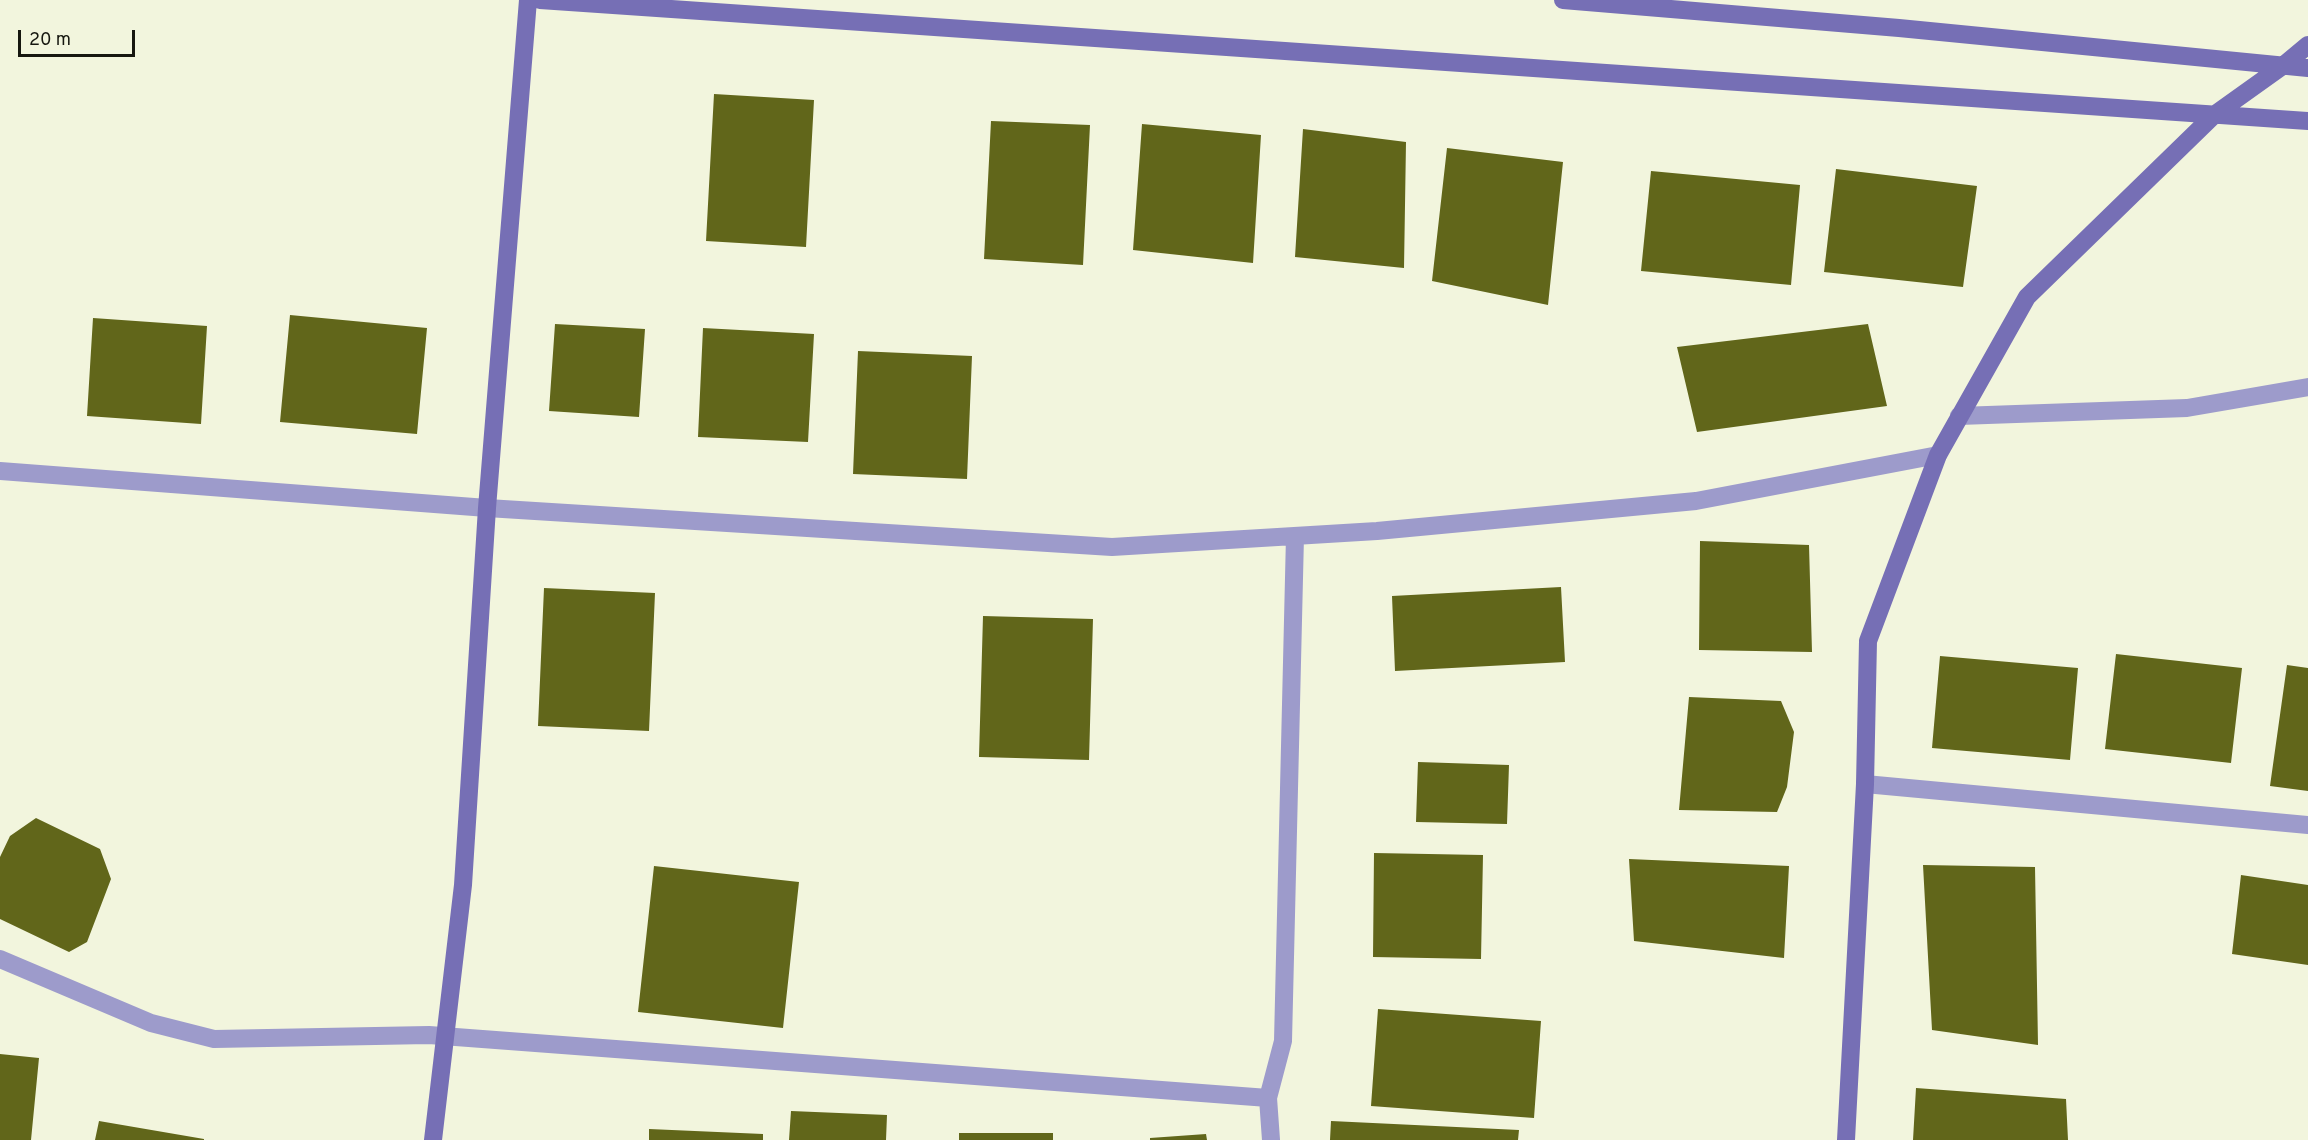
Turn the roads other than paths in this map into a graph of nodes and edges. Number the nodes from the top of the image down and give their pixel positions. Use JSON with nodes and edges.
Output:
{"nodes":[{"id":1,"x":528,"y":0,"type":"edge"},
{"id":2,"x":540,"y":0,"type":"edge"},
{"id":3,"x":1563,"y":0,"type":"edge"},
{"id":4,"x":2308,"y":45,"type":"edge"},
{"id":5,"x":2284,"y":65,"type":"junction"},
{"id":6,"x":2308,"y":68,"type":"edge"},
{"id":7,"x":2214,"y":115,"type":"junction"},
{"id":8,"x":2308,"y":121,"type":"edge"},
{"id":9,"x":2308,"y":387,"type":"edge"},
{"id":10,"x":1959,"y":416,"type":"junction"},
{"id":11,"x":1938,"y":455,"type":"junction"},
{"id":12,"x":0,"y":471,"type":"edge"},
{"id":13,"x":487,"y":508,"type":"junction"},
{"id":14,"x":1295,"y":536,"type":"junction"},
{"id":15,"x":1864,"y":784,"type":"junction"},
{"id":16,"x":2308,"y":825,"type":"edge"},
{"id":17,"x":0,"y":959,"type":"edge"},
{"id":18,"x":445,"y":1037,"type":"junction"},
{"id":19,"x":1268,"y":1098,"type":"junction"},
{"id":20,"x":434,"y":1140,"type":"edge"},
{"id":21,"x":1271,"y":1140,"type":"edge"},
{"id":22,"x":1846,"y":1140,"type":"edge"}],
"edges":[{"from":1,"to":13,"type":"main road"},
{"from":2,"to":7,"type":"main road"},
{"from":3,"to":5,"type":"main road"},
{"from":4,"to":5,"type":"main road"},
{"from":5,"to":6,"type":"main road"},
{"from":5,"to":7,"type":"main road"},
{"from":7,"to":8,"type":"main road"},
{"from":7,"to":10,"type":"main road"},
{"from":9,"to":10,"type":"street"},
{"from":10,"to":11,"type":"main road"},
{"from":11,"to":14,"type":"street"},
{"from":11,"to":15,"type":"main road"},
{"from":12,"to":13,"type":"street"},
{"from":13,"to":14,"type":"street"},
{"from":13,"to":18,"type":"main road"},
{"from":14,"to":19,"type":"street"},
{"from":15,"to":16,"type":"street"},
{"from":15,"to":22,"type":"main road"},
{"from":17,"to":18,"type":"street"},
{"from":18,"to":19,"type":"street"},
{"from":18,"to":20,"type":"main road"},
{"from":19,"to":21,"type":"street"}]}
